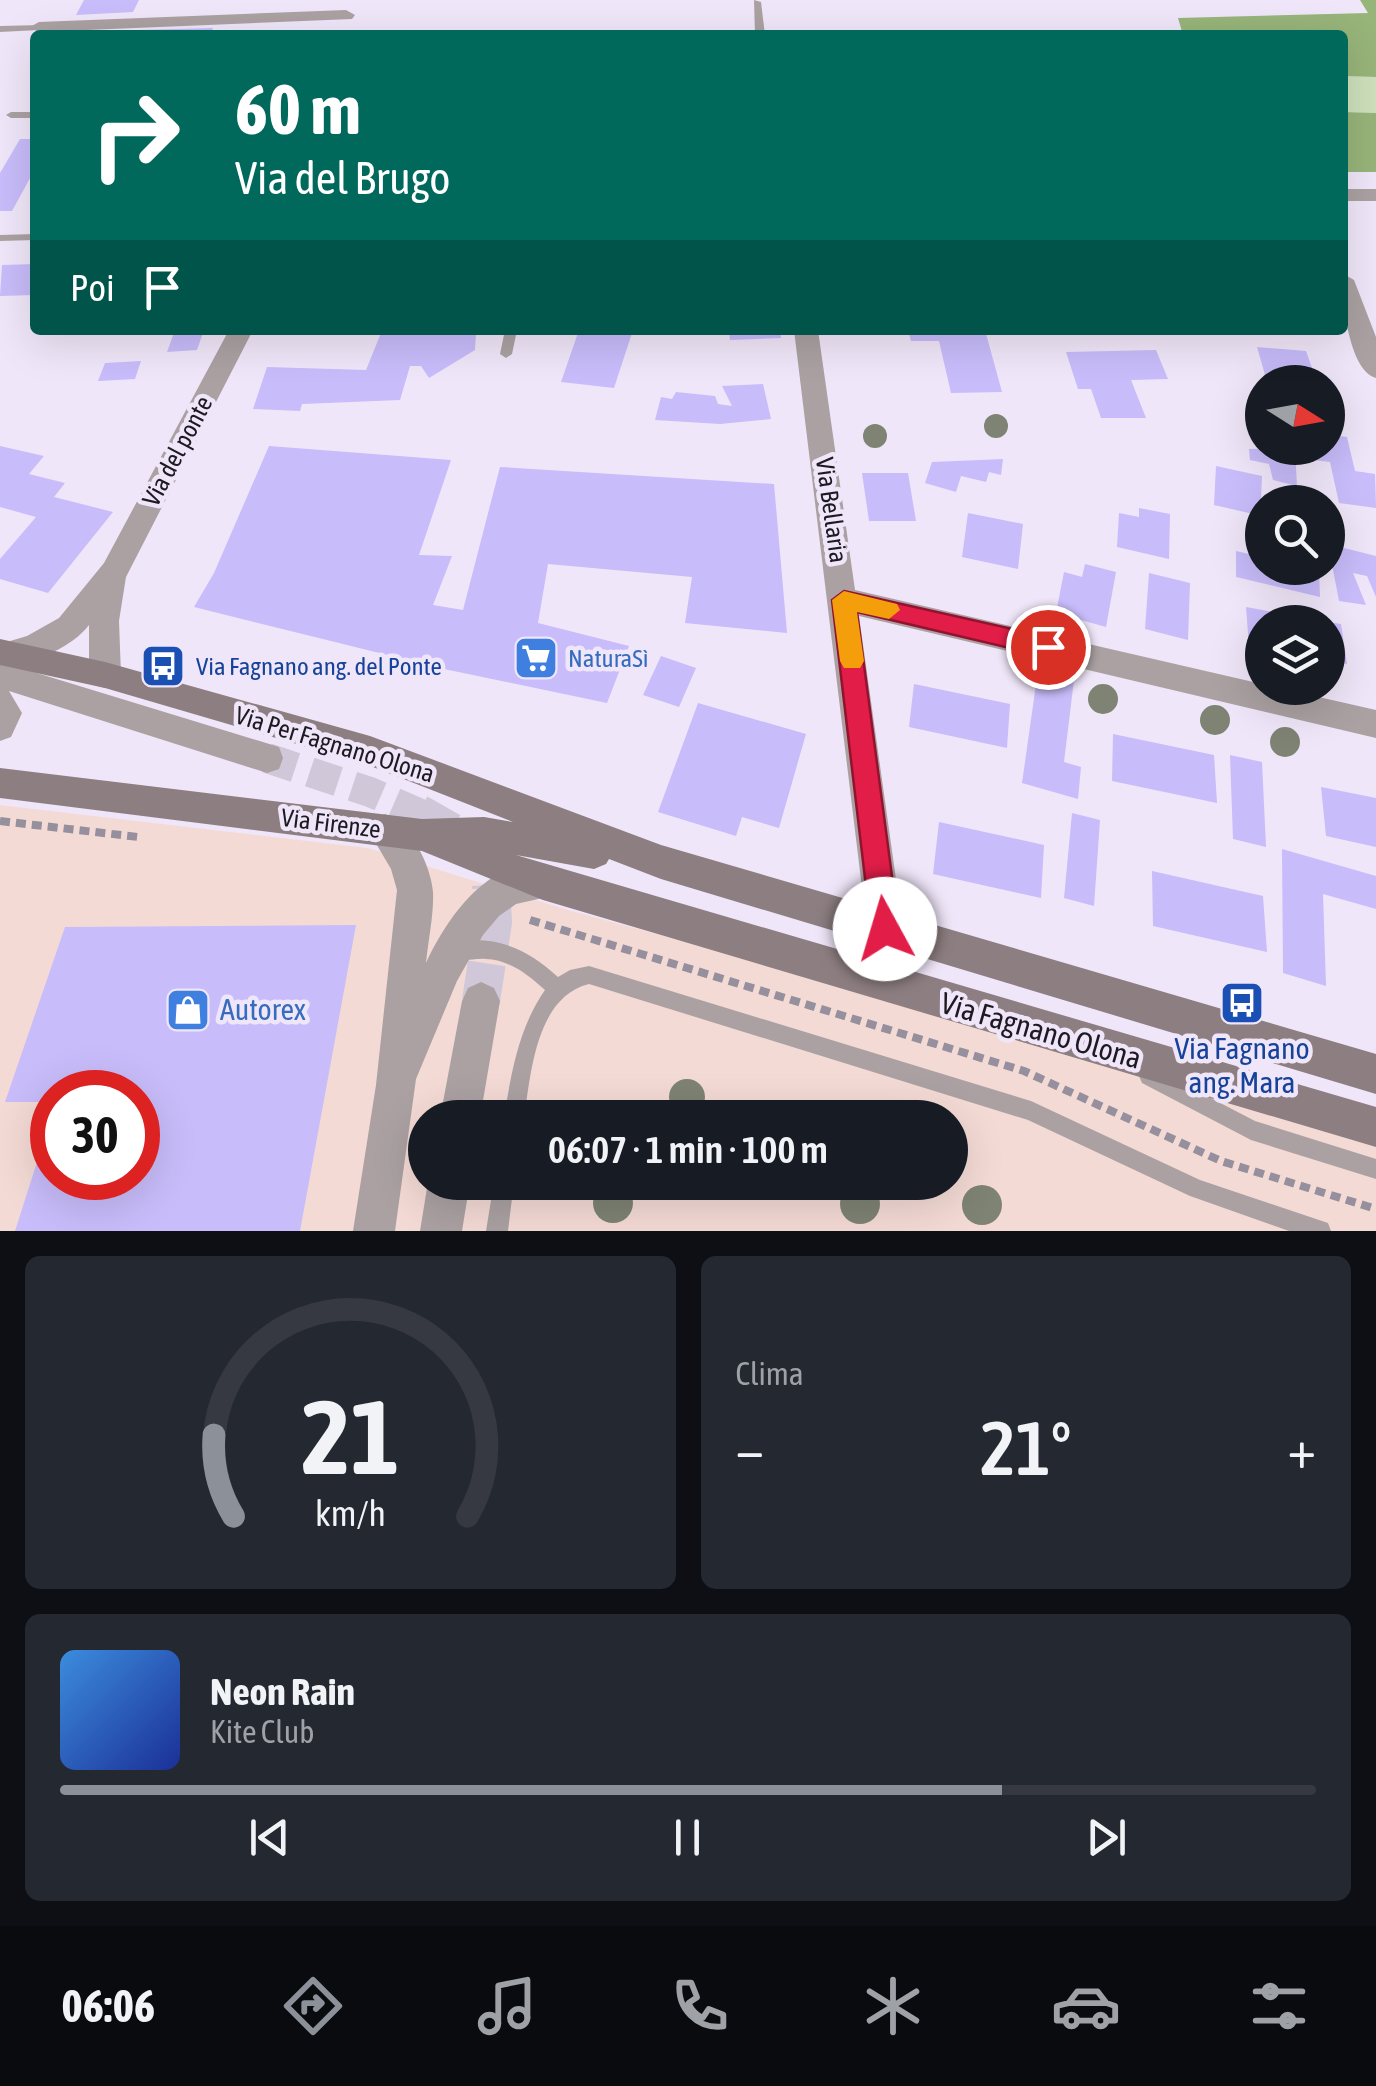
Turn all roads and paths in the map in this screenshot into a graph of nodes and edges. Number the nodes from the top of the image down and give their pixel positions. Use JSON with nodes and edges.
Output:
{"nodes":[{"id":1,"x":757,"y":2,"type":"edge"},
{"id":2,"x":348,"y":8,"type":"edge"},
{"id":3,"x":39,"y":28,"type":"joint"},
{"id":4,"x":0,"y":29,"type":"edge"},
{"id":5,"x":760,"y":30,"type":"edge"},
{"id":6,"x":30,"y":114,"type":"edge"},
{"id":7,"x":11,"y":115,"type":"dead end"},
{"id":8,"x":1348,"y":195,"type":"edge"},
{"id":9,"x":1376,"y":196,"type":"edge"},
{"id":10,"x":30,"y":237,"type":"edge"},
{"id":11,"x":0,"y":238,"type":"edge"},
{"id":12,"x":1348,"y":291,"type":"edge"},
{"id":13,"x":1368,"y":329,"type":"edge"},
{"id":14,"x":238,"y":335,"type":"edge"},
{"id":15,"x":509,"y":335,"type":"edge"},
{"id":16,"x":807,"y":335,"type":"edge"},
{"id":17,"x":506,"y":354,"type":"dead end"},
{"id":18,"x":1376,"y":369,"type":"edge"},
{"id":19,"x":114,"y":572,"type":"junction"},
{"id":20,"x":844,"y":600,"type":"junction"},
{"id":21,"x":3,"y":660,"type":"edge"},
{"id":22,"x":104,"y":675,"type":"junction"},
{"id":23,"x":0,"y":702,"type":"edge"},
{"id":24,"x":1376,"y":724,"type":"edge"},
{"id":25,"x":0,"y":727,"type":"edge"},
{"id":26,"x":267,"y":758,"type":"tunnel mouth"},
{"id":27,"x":0,"y":783,"type":"edge"},
{"id":28,"x":0,"y":821,"type":"edge"},
{"id":29,"x":385,"y":830,"type":"junction"},
{"id":30,"x":422,"y":835,"type":"junction"},
{"id":31,"x":150,"y":838,"type":"dead end"},
{"id":32,"x":661,"y":862,"type":"junction"},
{"id":33,"x":543,"y":883,"type":"junction"},
{"id":34,"x":885,"y":929,"type":"junction"},
{"id":35,"x":451,"y":954,"type":"junction"},
{"id":36,"x":557,"y":988,"type":"junction"},
{"id":37,"x":481,"y":1001,"type":"tunnel mouth"},
{"id":38,"x":1098,"y":1047,"type":"junction"},
{"id":39,"x":1376,"y":1074,"type":"edge"},
{"id":40,"x":396,"y":1086,"type":"junction"},
{"id":41,"x":463,"y":1100,"type":"edge"},
{"id":42,"x":518,"y":1100,"type":"edge"},
{"id":43,"x":1376,"y":1127,"type":"edge"},
{"id":44,"x":1376,"y":1169,"type":"edge"},
{"id":45,"x":445,"y":1200,"type":"edge"},
{"id":46,"x":501,"y":1200,"type":"edge"},
{"id":47,"x":374,"y":1231,"type":"edge"},
{"id":48,"x":441,"y":1231,"type":"edge"},
{"id":49,"x":497,"y":1231,"type":"edge"},
{"id":50,"x":1320,"y":1231,"type":"edge"}],
"edges":[{"from":1,"to":5,"type":"lane"},
{"from":2,"to":3,"type":"street"},
{"from":3,"to":4,"type":"lane"},
{"from":6,"to":7,"type":"lane"},
{"from":8,"to":9,"type":"street"},
{"from":10,"to":11,"type":"lane"},
{"from":12,"to":13,"type":"street"},
{"from":13,"to":18,"type":"street"},
{"from":14,"to":19,"type":"street","name":"Via del ponte"},
{"from":15,"to":17,"type":"lane"},
{"from":16,"to":20,"type":"street","name":"Via Bellaria"},
{"from":19,"to":21,"type":"street","name":"Via del ponte"},
{"from":19,"to":22,"type":"street","name":"Via del ponte"},
{"from":20,"to":24,"type":"street"},
{"from":20,"to":34,"type":"street","name":"Via Bellaria"},
{"from":21,"to":22,"type":"main road","name":"Via Per Fagnano Olona"},
{"from":21,"to":26,"type":"street"},
{"from":22,"to":32,"type":"main road","name":"Via Per Fagnano Olona"},
{"from":23,"to":25,"type":"street"},
{"from":27,"to":29,"type":"main road","name":"Via Firenze"},
{"from":28,"to":31,"type":"path"},
{"from":29,"to":30,"type":"main road","name":"Via Firenze"},
{"from":29,"to":40,"type":"street"},
{"from":30,"to":32,"type":"main road","name":"Via Firenze"},
{"from":30,"to":33,"type":"main road","name":"Via Fagnano Olona"},
{"from":32,"to":34,"type":"main road","name":"Via Fagnano Olona"},
{"from":33,"to":35,"type":"street"},
{"from":33,"to":38,"type":"main road","name":"Via Fagnano Olona"},
{"from":34,"to":39,"type":"main road","name":"Via Fagnano Olona"},
{"from":35,"to":36,"type":"lane"},
{"from":35,"to":40,"type":"street"},
{"from":36,"to":42,"type":"lane"},
{"from":36,"to":50,"type":"lane"},
{"from":37,"to":41,"type":"street"},
{"from":38,"to":43,"type":"main road","name":"Via Fagnano Olona"},
{"from":38,"to":44,"type":"lane"},
{"from":40,"to":47,"type":"street"},
{"from":45,"to":48,"type":"street"},
{"from":46,"to":49,"type":"lane"}]}
